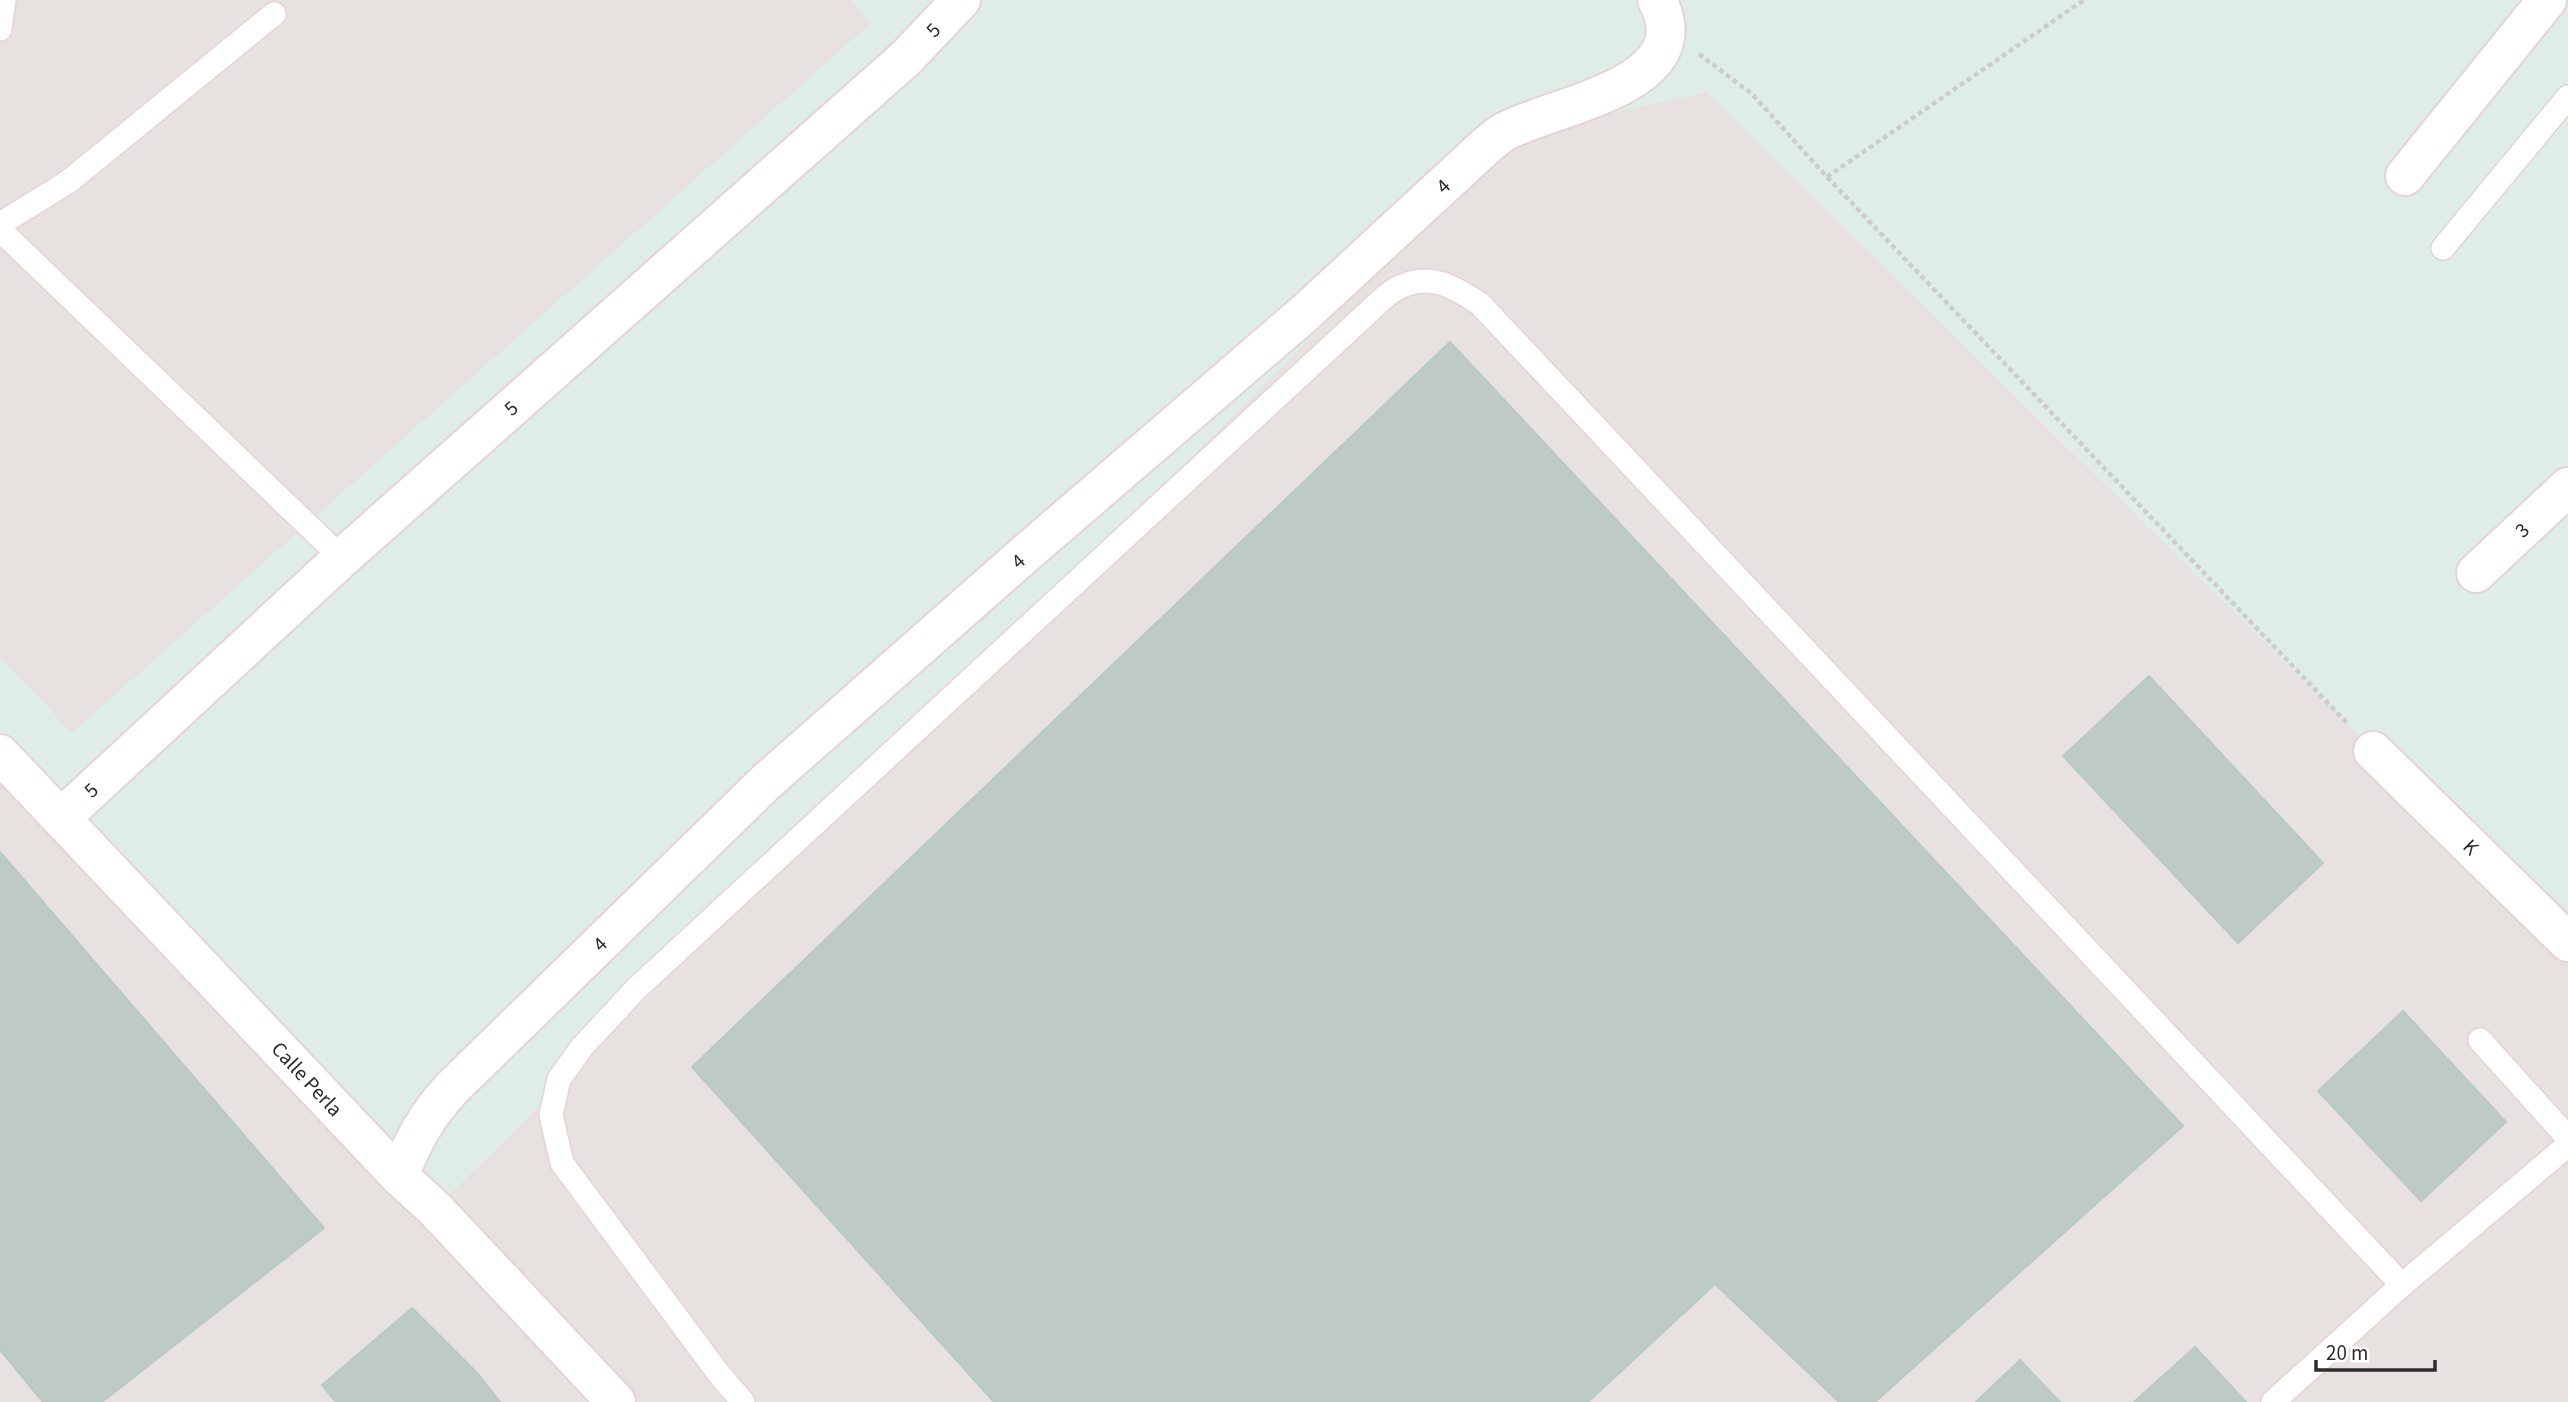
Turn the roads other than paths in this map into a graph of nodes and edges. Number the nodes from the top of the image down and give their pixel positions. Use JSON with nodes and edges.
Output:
{"nodes":[{"id":1,"x":4,"y":0,"type":"edge"},
{"id":2,"x":961,"y":0,"type":"edge"},
{"id":3,"x":2547,"y":0,"type":"edge"},
{"id":4,"x":1660,"y":10,"type":"edge"},
{"id":5,"x":274,"y":14,"type":"dead end"},
{"id":6,"x":0,"y":29,"type":"edge"},
{"id":7,"x":2568,"y":97,"type":"edge"},
{"id":8,"x":2405,"y":176,"type":"dead end"},
{"id":9,"x":0,"y":224,"type":"edge"},
{"id":10,"x":0,"y":230,"type":"edge"},
{"id":11,"x":2443,"y":248,"type":"dead end"},
{"id":12,"x":2568,"y":487,"type":"edge"},
{"id":13,"x":342,"y":558,"type":"junction"},
{"id":14,"x":2476,"y":573,"type":"dead end"},
{"id":15,"x":2373,"y":751,"type":"road end"},
{"id":16,"x":0,"y":754,"type":"edge"},
{"id":17,"x":61,"y":818,"type":"junction"},
{"id":18,"x":2568,"y":942,"type":"edge"},
{"id":19,"x":2480,"y":1040,"type":"dead end"},
{"id":20,"x":2568,"y":1138,"type":"edge"},
{"id":21,"x":2568,"y":1145,"type":"edge"},
{"id":22,"x":399,"y":1176,"type":"junction"},
{"id":23,"x":2402,"y":1285,"type":"junction"},
{"id":24,"x":616,"y":1402,"type":"edge"},
{"id":25,"x":743,"y":1402,"type":"edge"},
{"id":26,"x":2273,"y":1402,"type":"edge"}],
"edges":[{"from":1,"to":6,"type":"lane"},
{"from":2,"to":13,"type":"street","name":"5"},
{"from":3,"to":8,"type":"street"},
{"from":4,"to":22,"type":"street","name":"4"},
{"from":5,"to":9,"type":"lane"},
{"from":7,"to":11,"type":"lane"},
{"from":10,"to":13,"type":"lane"},
{"from":12,"to":14,"type":"street","name":"3"},
{"from":13,"to":17,"type":"street","name":"5"},
{"from":15,"to":18,"type":"street","name":"K"},
{"from":16,"to":17,"type":"street","name":"Calle Perla"},
{"from":17,"to":22,"type":"street","name":"Calle Perla"},
{"from":19,"to":20,"type":"lane"},
{"from":21,"to":23,"type":"lane"},
{"from":22,"to":24,"type":"street","name":"Calle Perla"},
{"from":23,"to":25,"type":"lane"},
{"from":23,"to":26,"type":"lane"}]}
